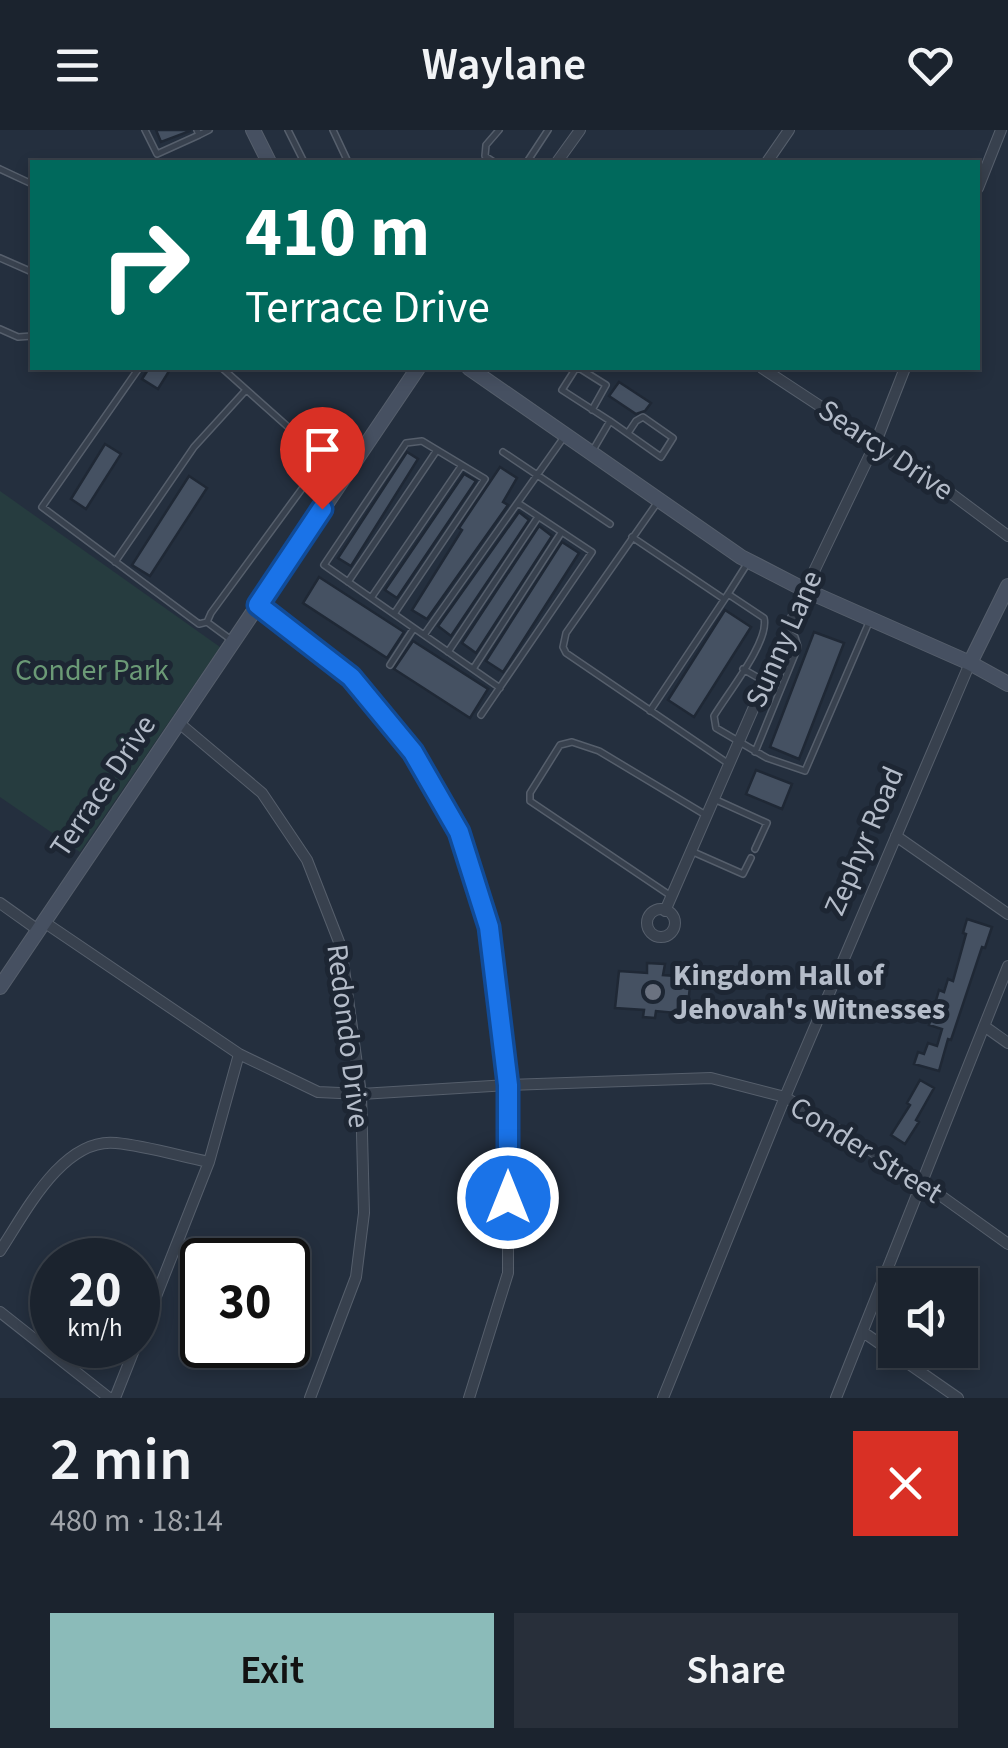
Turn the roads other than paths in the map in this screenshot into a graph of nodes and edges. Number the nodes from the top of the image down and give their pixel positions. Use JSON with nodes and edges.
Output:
{"nodes":[{"id":1,"x":145,"y":130,"type":"edge"},
{"id":2,"x":209,"y":130,"type":"edge"},
{"id":3,"x":253,"y":130,"type":"edge"},
{"id":4,"x":288,"y":130,"type":"edge"},
{"id":5,"x":334,"y":130,"type":"edge"},
{"id":6,"x":499,"y":130,"type":"edge"},
{"id":7,"x":548,"y":130,"type":"edge"},
{"id":8,"x":580,"y":130,"type":"edge"},
{"id":9,"x":788,"y":130,"type":"edge"},
{"id":10,"x":1002,"y":130,"type":"edge"},
{"id":11,"x":198,"y":132,"type":"edge"},
{"id":12,"x":269,"y":160,"type":"edge"},
{"id":13,"x":303,"y":160,"type":"edge"},
{"id":14,"x":347,"y":160,"type":"edge"},
{"id":15,"x":491,"y":160,"type":"edge"},
{"id":16,"x":528,"y":160,"type":"edge"},
{"id":17,"x":558,"y":160,"type":"edge"},
{"id":18,"x":767,"y":160,"type":"edge"},
{"id":19,"x":0,"y":168,"type":"edge"},
{"id":20,"x":30,"y":183,"type":"edge"},
{"id":21,"x":980,"y":183,"type":"edge"},
{"id":22,"x":0,"y":258,"type":"edge"},
{"id":23,"x":30,"y":271,"type":"edge"},
{"id":24,"x":0,"y":329,"type":"edge"},
{"id":25,"x":30,"y":336,"type":"edge"},
{"id":26,"x":138,"y":370,"type":"edge"},
{"id":27,"x":224,"y":370,"type":"edge"},
{"id":28,"x":417,"y":370,"type":"edge"},
{"id":29,"x":475,"y":370,"type":"edge"},
{"id":30,"x":576,"y":370,"type":"edge"},
{"id":31,"x":580,"y":370,"type":"edge"},
{"id":32,"x":765,"y":370,"type":"edge"},
{"id":33,"x":904,"y":370,"type":"edge"},
{"id":34,"x":246,"y":390,"type":"junction"},
{"id":35,"x":592,"y":410,"type":"junction"},
{"id":36,"x":610,"y":421,"type":"junction"},
{"id":37,"x":628,"y":434,"type":"junction"},
{"id":38,"x":566,"y":435,"type":"junction"},
{"id":39,"x":876,"y":442,"type":"junction"},
{"id":40,"x":437,"y":450,"type":"junction"},
{"id":41,"x":502,"y":452,"type":"dead end"},
{"id":42,"x":592,"y":453,"type":"junction"},
{"id":43,"x":323,"y":460,"type":"junction"},
{"id":44,"x":462,"y":465,"type":"junction"},
{"id":45,"x":538,"y":475,"type":"junction"},
{"id":46,"x":344,"y":476,"type":"junction"},
{"id":47,"x":659,"y":500,"type":"junction"},
{"id":48,"x":518,"y":503,"type":"junction"},
{"id":49,"x":538,"y":516,"type":"junction"},
{"id":50,"x":610,"y":524,"type":"dead end"},
{"id":51,"x":562,"y":532,"type":"junction"},
{"id":52,"x":1008,"y":536,"type":"edge"},
{"id":53,"x":632,"y":537,"type":"junction"},
{"id":54,"x":749,"y":561,"type":"junction"},
{"id":55,"x":114,"y":562,"type":"junction"},
{"id":56,"x":348,"y":582,"type":"junction"},
{"id":57,"x":1008,"y":586,"type":"edge"},
{"id":58,"x":805,"y":590,"type":"junction"},
{"id":59,"x":726,"y":596,"type":"junction"},
{"id":60,"x":371,"y":598,"type":"junction"},
{"id":61,"x":258,"y":605,"type":"junction"},
{"id":62,"x":394,"y":614,"type":"junction"},
{"id":63,"x":871,"y":619,"type":"junction"},
{"id":64,"x":208,"y":622,"type":"junction"},
{"id":65,"x":414,"y":628,"type":"junction"},
{"id":66,"x":787,"y":632,"type":"junction"},
{"id":67,"x":424,"y":635,"type":"junction"},
{"id":68,"x":234,"y":642,"type":"junction"},
{"id":69,"x":760,"y":643,"type":"junction"},
{"id":70,"x":448,"y":652,"type":"junction"},
{"id":71,"x":776,"y":657,"type":"junction"},
{"id":72,"x":970,"y":663,"type":"junction"},
{"id":73,"x":390,"y":665,"type":"dead end"},
{"id":74,"x":790,"y":668,"type":"junction"},
{"id":75,"x":473,"y":669,"type":"junction"},
{"id":76,"x":743,"y":669,"type":"junction"},
{"id":77,"x":765,"y":682,"type":"junction"},
{"id":78,"x":1008,"y":684,"type":"edge"},
{"id":79,"x":500,"y":688,"type":"junction"},
{"id":80,"x":650,"y":711,"type":"junction"},
{"id":81,"x":481,"y":715,"type":"dead end"},
{"id":82,"x":179,"y":723,"type":"junction"},
{"id":83,"x":739,"y":742,"type":"junction"},
{"id":84,"x":756,"y":752,"type":"junction"},
{"id":85,"x":729,"y":764,"type":"junction"},
{"id":86,"x":714,"y":799,"type":"junction"},
{"id":87,"x":707,"y":816,"type":"junction"},
{"id":88,"x":896,"y":836,"type":"junction"},
{"id":89,"x":755,"y":849,"type":"dead end"},
{"id":90,"x":692,"y":850,"type":"junction"},
{"id":91,"x":751,"y":858,"type":"dead end"},
{"id":92,"x":672,"y":896,"type":"junction"},
{"id":93,"x":0,"y":904,"type":"edge"},
{"id":94,"x":666,"y":910,"type":"dead end"},
{"id":95,"x":1008,"y":914,"type":"edge"},
{"id":96,"x":41,"y":926,"type":"junction"},
{"id":97,"x":1008,"y":966,"type":"edge"},
{"id":98,"x":0,"y":986,"type":"edge"},
{"id":99,"x":984,"y":1026,"type":"junction"},
{"id":100,"x":1008,"y":1043,"type":"edge"},
{"id":101,"x":238,"y":1054,"type":"junction"},
{"id":102,"x":508,"y":1085,"type":"junction"},
{"id":103,"x":361,"y":1094,"type":"junction"},
{"id":104,"x":785,"y":1097,"type":"junction"},
{"id":105,"x":209,"y":1162,"type":"junction"},
{"id":106,"x":923,"y":1183,"type":"junction"},
{"id":107,"x":1008,"y":1244,"type":"edge"},
{"id":108,"x":0,"y":1250,"type":"edge"},
{"id":109,"x":160,"y":1286,"type":"edge"},
{"id":110,"x":0,"y":1312,"type":"edge"},
{"id":111,"x":863,"y":1332,"type":"junction"},
{"id":112,"x":126,"y":1368,"type":"edge"},
{"id":113,"x":112,"y":1398,"type":"edge"},
{"id":114,"x":310,"y":1398,"type":"edge"},
{"id":115,"x":469,"y":1398,"type":"edge"},
{"id":116,"x":663,"y":1398,"type":"edge"},
{"id":117,"x":836,"y":1398,"type":"edge"},
{"id":118,"x":958,"y":1398,"type":"edge"}],
"edges":[{"from":1,"to":11,"type":"lane"},
{"from":2,"to":11,"type":"lane"},
{"from":3,"to":12,"type":"street"},
{"from":4,"to":13,"type":"lane"},
{"from":5,"to":14,"type":"lane"},
{"from":6,"to":15,"type":"lane"},
{"from":7,"to":16,"type":"lane"},
{"from":8,"to":17,"type":"street"},
{"from":9,"to":18,"type":"street"},
{"from":10,"to":21,"type":"street"},
{"from":19,"to":20,"type":"lane"},
{"from":22,"to":23,"type":"lane"},
{"from":24,"to":25,"type":"lane"},
{"from":26,"to":55,"type":"lane"},
{"from":27,"to":34,"type":"lane"},
{"from":28,"to":46,"type":"street","name":"Terrace Drive"},
{"from":29,"to":38,"type":"street"},
{"from":30,"to":35,"type":"lane"},
{"from":31,"to":35,"type":"lane"},
{"from":32,"to":39,"type":"street","name":"Searcy Drive"},
{"from":33,"to":39,"type":"street","name":"Sunny Lane"},
{"from":34,"to":43,"type":"lane"},
{"from":34,"to":55,"type":"lane"},
{"from":35,"to":36,"type":"lane"},
{"from":36,"to":37,"type":"lane"},
{"from":36,"to":42,"type":"lane"},
{"from":37,"to":37,"type":"lane"},
{"from":38,"to":42,"type":"street"},
{"from":38,"to":45,"type":"lane"},
{"from":39,"to":52,"type":"street","name":"Searcy Drive"},
{"from":39,"to":58,"type":"street","name":"Sunny Lane"},
{"from":40,"to":44,"type":"lane"},
{"from":40,"to":56,"type":"lane"},
{"from":40,"to":56,"type":"lane"},
{"from":41,"to":45,"type":"lane"},
{"from":42,"to":47,"type":"street"},
{"from":43,"to":46,"type":"lane"},
{"from":43,"to":64,"type":"lane"},
{"from":44,"to":60,"type":"lane"},
{"from":44,"to":62,"type":"lane"},
{"from":45,"to":48,"type":"lane"},
{"from":45,"to":50,"type":"lane"},
{"from":46,"to":61,"type":"street","name":"Terrace Drive"},
{"from":47,"to":53,"type":"lane"},
{"from":47,"to":54,"type":"street"},
{"from":48,"to":49,"type":"lane"},
{"from":48,"to":67,"type":"lane"},
{"from":49,"to":51,"type":"lane"},
{"from":49,"to":70,"type":"lane"},
{"from":51,"to":75,"type":"lane"},
{"from":51,"to":79,"type":"lane"},
{"from":53,"to":59,"type":"lane"},
{"from":53,"to":80,"type":"lane"},
{"from":54,"to":58,"type":"street"},
{"from":54,"to":59,"type":"lane"},
{"from":55,"to":64,"type":"lane"},
{"from":56,"to":60,"type":"lane"},
{"from":57,"to":72,"type":"street","name":"Zephyr Road"},
{"from":58,"to":63,"type":"street"},
{"from":58,"to":66,"type":"street","name":"Sunny Lane"},
{"from":59,"to":69,"type":"lane"},
{"from":59,"to":80,"type":"lane"},
{"from":60,"to":62,"type":"lane"},
{"from":61,"to":68,"type":"street","name":"Terrace Drive"},
{"from":61,"to":102,"type":"street"},
{"from":62,"to":65,"type":"lane"},
{"from":63,"to":72,"type":"street"},
{"from":63,"to":84,"type":"lane"},
{"from":64,"to":68,"type":"lane"},
{"from":65,"to":67,"type":"lane"},
{"from":65,"to":73,"type":"lane"},
{"from":66,"to":71,"type":"street","name":"Sunny Lane"},
{"from":66,"to":74,"type":"lane"},
{"from":67,"to":70,"type":"lane"},
{"from":68,"to":82,"type":"street","name":"Terrace Drive"},
{"from":69,"to":71,"type":"lane"},
{"from":69,"to":76,"type":"lane"},
{"from":70,"to":75,"type":"lane"},
{"from":71,"to":74,"type":"lane"},
{"from":71,"to":77,"type":"street","name":"Sunny Lane"},
{"from":72,"to":78,"type":"street"},
{"from":72,"to":88,"type":"street","name":"Zephyr Road"},
{"from":74,"to":84,"type":"lane"},
{"from":75,"to":79,"type":"lane"},
{"from":76,"to":77,"type":"lane"},
{"from":76,"to":83,"type":"lane"},
{"from":77,"to":83,"type":"street","name":"Sunny Lane"},
{"from":79,"to":81,"type":"lane"},
{"from":80,"to":85,"type":"lane"},
{"from":82,"to":96,"type":"street","name":"Terrace Drive"},
{"from":82,"to":103,"type":"street","name":"Redondo Drive"},
{"from":83,"to":84,"type":"lane"},
{"from":83,"to":85,"type":"street","name":"Sunny Lane"},
{"from":85,"to":86,"type":"street","name":"Sunny Lane"},
{"from":86,"to":87,"type":"street","name":"Sunny Lane"},
{"from":86,"to":89,"type":"lane"},
{"from":87,"to":90,"type":"street","name":"Sunny Lane"},
{"from":87,"to":92,"type":"lane"},
{"from":88,"to":95,"type":"street"},
{"from":88,"to":104,"type":"street","name":"Zephyr Road"},
{"from":90,"to":91,"type":"lane"},
{"from":90,"to":92,"type":"street","name":"Sunny Lane"},
{"from":92,"to":94,"type":"street","name":"Sunny Lane"},
{"from":93,"to":96,"type":"street","name":"Conder Street"},
{"from":96,"to":98,"type":"street","name":"Terrace Drive"},
{"from":96,"to":101,"type":"street","name":"Conder Street"},
{"from":97,"to":99,"type":"street"},
{"from":99,"to":100,"type":"street"},
{"from":99,"to":106,"type":"street"},
{"from":101,"to":103,"type":"street","name":"Conder Street"},
{"from":101,"to":105,"type":"street"},
{"from":102,"to":103,"type":"street","name":"Conder Street"},
{"from":102,"to":104,"type":"street","name":"Conder Street"},
{"from":102,"to":115,"type":"street"},
{"from":103,"to":114,"type":"street","name":"Redondo Drive"},
{"from":104,"to":106,"type":"street","name":"Conder Street"},
{"from":104,"to":116,"type":"street","name":"Zephyr Road"},
{"from":105,"to":108,"type":"street"},
{"from":105,"to":109,"type":"street"},
{"from":106,"to":107,"type":"street","name":"Conder Street"},
{"from":106,"to":111,"type":"street"},
{"from":110,"to":113,"type":"street"},
{"from":111,"to":117,"type":"street"},
{"from":111,"to":118,"type":"street"},
{"from":112,"to":113,"type":"street"}]}
